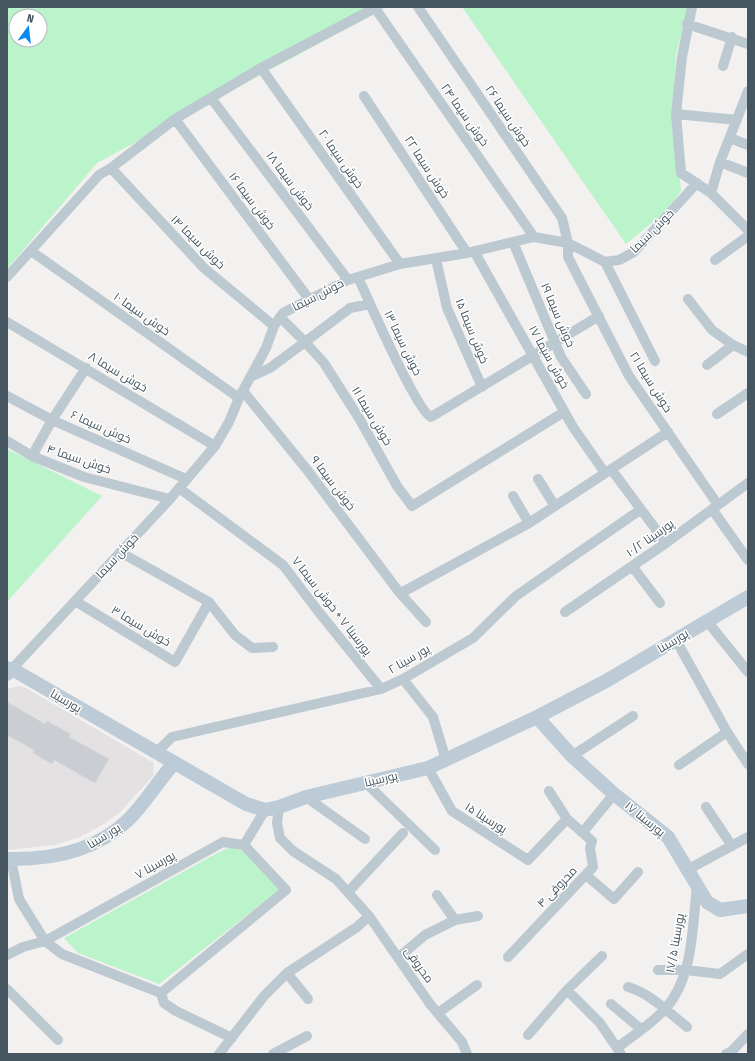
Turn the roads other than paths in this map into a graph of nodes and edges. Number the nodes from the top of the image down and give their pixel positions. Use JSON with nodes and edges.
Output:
{"nodes":[{"id":1,"x":418,"y":7,"type":"edge"},
{"id":2,"x":692,"y":7,"type":"edge"},
{"id":3,"x":376,"y":8,"type":"edge"},
{"id":4,"x":687,"y":24,"type":"junction"},
{"id":5,"x":732,"y":37,"type":"junction"},
{"id":6,"x":748,"y":44,"type":"edge"},
{"id":7,"x":723,"y":66,"type":"dead end"},
{"id":8,"x":261,"y":68,"type":"junction"},
{"id":9,"x":748,"y":92,"type":"edge"},
{"id":10,"x":364,"y":96,"type":"dead end"},
{"id":11,"x":211,"y":98,"type":"junction"},
{"id":12,"x":676,"y":114,"type":"junction"},
{"id":13,"x":175,"y":119,"type":"junction"},
{"id":14,"x":737,"y":120,"type":"junction"},
{"id":15,"x":730,"y":138,"type":"junction"},
{"id":16,"x":748,"y":144,"type":"edge"},
{"id":17,"x":720,"y":162,"type":"junction"},
{"id":18,"x":111,"y":168,"type":"junction"},
{"id":19,"x":748,"y":173,"type":"edge"},
{"id":20,"x":697,"y":184,"type":"junction"},
{"id":21,"x":711,"y":193,"type":"junction"},
{"id":22,"x":748,"y":230,"type":"edge"},
{"id":23,"x":748,"y":236,"type":"edge"},
{"id":24,"x":534,"y":237,"type":"junction"},
{"id":25,"x":513,"y":242,"type":"junction"},
{"id":26,"x":568,"y":243,"type":"junction"},
{"id":27,"x":31,"y":251,"type":"junction"},
{"id":28,"x":471,"y":252,"type":"junction"},
{"id":29,"x":436,"y":259,"type":"junction"},
{"id":30,"x":715,"y":260,"type":"dead end"},
{"id":31,"x":605,"y":262,"type":"junction"},
{"id":32,"x":400,"y":264,"type":"junction"},
{"id":33,"x":7,"y":277,"type":"edge"},
{"id":34,"x":353,"y":278,"type":"junction"},
{"id":35,"x":309,"y":299,"type":"junction"},
{"id":36,"x":688,"y":299,"type":"dead end"},
{"id":37,"x":370,"y":304,"type":"junction"},
{"id":38,"x":600,"y":316,"type":"junction"},
{"id":39,"x":280,"y":317,"type":"junction"},
{"id":40,"x":7,"y":322,"type":"edge"},
{"id":41,"x":274,"y":326,"type":"junction"},
{"id":42,"x":304,"y":342,"type":"junction"},
{"id":43,"x":555,"y":342,"type":"junction"},
{"id":44,"x":733,"y":345,"type":"junction"},
{"id":45,"x":748,"y":352,"type":"edge"},
{"id":46,"x":534,"y":356,"type":"junction"},
{"id":47,"x":655,"y":361,"type":"dead end"},
{"id":48,"x":707,"y":366,"type":"dead end"},
{"id":49,"x":86,"y":368,"type":"junction"},
{"id":50,"x":250,"y":378,"type":"junction"},
{"id":51,"x":482,"y":388,"type":"junction"},
{"id":52,"x":748,"y":393,"type":"edge"},
{"id":53,"x":241,"y":394,"type":"junction"},
{"id":54,"x":586,"y":394,"type":"dead end"},
{"id":55,"x":7,"y":396,"type":"edge"},
{"id":56,"x":564,"y":412,"type":"junction"},
{"id":57,"x":717,"y":414,"type":"dead end"},
{"id":58,"x":52,"y":420,"type":"junction"},
{"id":59,"x":668,"y":432,"type":"junction"},
{"id":60,"x":7,"y":442,"type":"edge"},
{"id":61,"x":215,"y":446,"type":"junction"},
{"id":62,"x":32,"y":456,"type":"junction"},
{"id":63,"x":608,"y":471,"type":"junction"},
{"id":64,"x":538,"y":479,"type":"dead end"},
{"id":65,"x":186,"y":480,"type":"junction"},
{"id":66,"x":748,"y":483,"type":"edge"},
{"id":67,"x":179,"y":488,"type":"junction"},
{"id":68,"x":514,"y":496,"type":"dead end"},
{"id":69,"x":170,"y":499,"type":"junction"},
{"id":70,"x":554,"y":506,"type":"junction"},
{"id":71,"x":715,"y":507,"type":"junction"},
{"id":72,"x":640,"y":510,"type":"junction"},
{"id":73,"x":529,"y":523,"type":"junction"},
{"id":74,"x":666,"y":543,"type":"junction"},
{"id":75,"x":120,"y":552,"type":"junction"},
{"id":76,"x":748,"y":560,"type":"edge"},
{"id":77,"x":632,"y":566,"type":"junction"},
{"id":78,"x":400,"y":592,"type":"junction"},
{"id":79,"x":748,"y":597,"type":"edge"},
{"id":80,"x":75,"y":601,"type":"junction"},
{"id":81,"x":209,"y":602,"type":"junction"},
{"id":82,"x":660,"y":603,"type":"dead end"},
{"id":83,"x":565,"y":612,"type":"dead end"},
{"id":84,"x":707,"y":621,"type":"junction"},
{"id":85,"x":426,"y":622,"type":"dead end"},
{"id":86,"x":676,"y":640,"type":"junction"},
{"id":87,"x":273,"y":647,"type":"dead end"},
{"id":88,"x":744,"y":658,"type":"edge"},
{"id":89,"x":9,"y":670,"type":"edge"},
{"id":90,"x":748,"y":672,"type":"edge"},
{"id":91,"x":403,"y":679,"type":"junction"},
{"id":92,"x":381,"y":688,"type":"junction"},
{"id":93,"x":633,"y":716,"type":"dead end"},
{"id":94,"x":537,"y":717,"type":"junction"},
{"id":95,"x":727,"y":732,"type":"junction"},
{"id":96,"x":156,"y":753,"type":"junction"},
{"id":97,"x":572,"y":756,"type":"junction"},
{"id":98,"x":446,"y":760,"type":"junction"},
{"id":99,"x":174,"y":763,"type":"junction"},
{"id":100,"x":748,"y":764,"type":"edge"},
{"id":101,"x":679,"y":765,"type":"dead end"},
{"id":102,"x":428,"y":768,"type":"junction"},
{"id":103,"x":366,"y":783,"type":"junction"},
{"id":104,"x":550,"y":791,"type":"dead end"},
{"id":105,"x":614,"y":794,"type":"junction"},
{"id":106,"x":306,"y":797,"type":"junction"},
{"id":107,"x":280,"y":807,"type":"junction"},
{"id":108,"x":706,"y":807,"type":"dead end"},
{"id":109,"x":265,"y":810,"type":"junction"},
{"id":110,"x":567,"y":819,"type":"junction"},
{"id":111,"x":583,"y":832,"type":"junction"},
{"id":112,"x":403,"y":833,"type":"dead end"},
{"id":113,"x":748,"y":837,"type":"edge"},
{"id":114,"x":365,"y":839,"type":"dead end"},
{"id":115,"x":244,"y":845,"type":"junction"},
{"id":116,"x":732,"y":846,"type":"junction"},
{"id":117,"x":435,"y":850,"type":"dead end"},
{"id":118,"x":9,"y":859,"type":"edge"},
{"id":119,"x":687,"y":870,"type":"junction"},
{"id":120,"x":638,"y":872,"type":"dead end"},
{"id":121,"x":587,"y":876,"type":"junction"},
{"id":122,"x":697,"y":886,"type":"junction"},
{"id":123,"x":348,"y":892,"type":"junction"},
{"id":124,"x":437,"y":895,"type":"dead end"},
{"id":125,"x":748,"y":907,"type":"edge"},
{"id":126,"x":369,"y":916,"type":"junction"},
{"id":127,"x":478,"y":916,"type":"dead end"},
{"id":128,"x":455,"y":920,"type":"junction"},
{"id":129,"x":44,"y":941,"type":"junction"},
{"id":130,"x":748,"y":954,"type":"edge"},
{"id":131,"x":7,"y":955,"type":"edge"},
{"id":132,"x":602,"y":956,"type":"dead end"},
{"id":133,"x":508,"y":957,"type":"dead end"},
{"id":134,"x":398,"y":958,"type":"junction"},
{"id":135,"x":658,"y":970,"type":"dead end"},
{"id":136,"x":686,"y":970,"type":"junction"},
{"id":137,"x":287,"y":973,"type":"junction"},
{"id":138,"x":477,"y":984,"type":"dead end"},
{"id":139,"x":628,"y":987,"type":"dead end"},
{"id":140,"x":7,"y":989,"type":"edge"},
{"id":141,"x":567,"y":990,"type":"junction"},
{"id":142,"x":161,"y":993,"type":"junction"},
{"id":143,"x":308,"y":999,"type":"dead end"},
{"id":144,"x":611,"y":1004,"type":"dead end"},
{"id":145,"x":665,"y":1010,"type":"junction"},
{"id":146,"x":438,"y":1013,"type":"junction"},
{"id":147,"x":688,"y":1026,"type":"dead end"},
{"id":148,"x":641,"y":1029,"type":"junction"},
{"id":149,"x":748,"y":1034,"type":"edge"},
{"id":150,"x":528,"y":1035,"type":"dead end"},
{"id":151,"x":307,"y":1036,"type":"dead end"},
{"id":152,"x":232,"y":1038,"type":"junction"},
{"id":153,"x":58,"y":1040,"type":"dead end"},
{"id":154,"x":619,"y":1051,"type":"edge"},
{"id":155,"x":221,"y":1053,"type":"edge"},
{"id":156,"x":273,"y":1054,"type":"edge"},
{"id":157,"x":467,"y":1054,"type":"edge"},
{"id":158,"x":726,"y":1054,"type":"edge"}],
"edges":[{"from":1,"to":26,"type":"street","name":"خوش سیما ۲۶"},
{"from":2,"to":4,"type":"street"},
{"from":3,"to":8,"type":"street"},
{"from":3,"to":24,"type":"street","name":"خوش سیما ۲۴"},
{"from":4,"to":5,"type":"street"},
{"from":4,"to":12,"type":"street"},
{"from":5,"to":6,"type":"street"},
{"from":5,"to":7,"type":"street"},
{"from":8,"to":11,"type":"street"},
{"from":8,"to":32,"type":"street","name":"خوش سیما ۲۰"},
{"from":9,"to":14,"type":"street"},
{"from":10,"to":28,"type":"street","name":"خوش سیما ۲۲"},
{"from":11,"to":13,"type":"street"},
{"from":11,"to":34,"type":"street","name":"خوش سیما ۱۸"},
{"from":12,"to":14,"type":"street"},
{"from":12,"to":20,"type":"street"},
{"from":13,"to":18,"type":"street"},
{"from":13,"to":35,"type":"street","name":"خوش سیما ۱۶"},
{"from":14,"to":15,"type":"street"},
{"from":15,"to":16,"type":"street"},
{"from":15,"to":17,"type":"street"},
{"from":17,"to":19,"type":"street"},
{"from":17,"to":21,"type":"street"},
{"from":18,"to":27,"type":"street"},
{"from":18,"to":41,"type":"street","name":"خوش سیما ۱۴"},
{"from":20,"to":21,"type":"street"},
{"from":20,"to":31,"type":"street","name":"خوش سیما"},
{"from":21,"to":22,"type":"street"},
{"from":23,"to":30,"type":"street"},
{"from":24,"to":25,"type":"street","name":"خوش سیما"},
{"from":24,"to":26,"type":"street","name":"خوش سیما"},
{"from":25,"to":28,"type":"street","name":"خوش سیما"},
{"from":25,"to":43,"type":"street","name":"خوش سیما ۱۹"},
{"from":26,"to":31,"type":"street","name":"خوش سیما"},
{"from":26,"to":38,"type":"street","name":"خوش سیما ۲۱"},
{"from":27,"to":33,"type":"street"},
{"from":27,"to":53,"type":"street","name":"خوش سیما ۱۰"},
{"from":28,"to":29,"type":"street","name":"خوش سیما"},
{"from":28,"to":46,"type":"street","name":"خوش سیما ۱۷"},
{"from":29,"to":32,"type":"street","name":"خوش سیما"},
{"from":29,"to":51,"type":"street","name":"خوش سیما ۱۵"},
{"from":31,"to":47,"type":"street"},
{"from":32,"to":34,"type":"street","name":"خوش سیما"},
{"from":34,"to":35,"type":"street","name":"خوش سیما"},
{"from":34,"to":37,"type":"street","name":"خوش سیما ۱۳"},
{"from":35,"to":39,"type":"street","name":"خوش سیما"},
{"from":36,"to":44,"type":"street"},
{"from":37,"to":42,"type":"street"},
{"from":37,"to":51,"type":"street","name":"خوش سیما ۱۳"},
{"from":38,"to":43,"type":"street"},
{"from":38,"to":59,"type":"street","name":"خوش سیما ۲۱"},
{"from":39,"to":41,"type":"street","name":"خوش سیما"},
{"from":39,"to":42,"type":"street","name":"خوش سیما ۱۱"},
{"from":40,"to":49,"type":"street","name":"خوش سیما ۸"},
{"from":41,"to":50,"type":"street","name":"خوش سیما"},
{"from":42,"to":50,"type":"street"},
{"from":42,"to":56,"type":"street","name":"خوش سیما ۱۱"},
{"from":43,"to":46,"type":"street"},
{"from":43,"to":54,"type":"street","name":"خوش سیما ۱۹"},
{"from":44,"to":45,"type":"street"},
{"from":44,"to":48,"type":"street"},
{"from":46,"to":51,"type":"street"},
{"from":46,"to":56,"type":"street","name":"خوش سیما ۱۷"},
{"from":49,"to":58,"type":"street"},
{"from":49,"to":61,"type":"street","name":"خوش سیما ۸"},
{"from":50,"to":53,"type":"street","name":"خوش سیما"},
{"from":52,"to":57,"type":"street"},
{"from":53,"to":61,"type":"street","name":"خوش سیما"},
{"from":53,"to":78,"type":"street","name":"خوش سیما ۹"},
{"from":55,"to":58,"type":"street","name":"خوش سیما ۶"},
{"from":56,"to":63,"type":"street","name":"خوش سیما ۱۷"},
{"from":58,"to":62,"type":"street"},
{"from":58,"to":65,"type":"street","name":"خوش سیما ۶"},
{"from":59,"to":63,"type":"street"},
{"from":59,"to":71,"type":"street","name":"خوش سیما ۲۱"},
{"from":60,"to":62,"type":"street","name":"خوش سیما ۴"},
{"from":61,"to":65,"type":"street","name":"خوش سیما"},
{"from":62,"to":69,"type":"street","name":"خوش سیما ۴"},
{"from":63,"to":70,"type":"street"},
{"from":63,"to":72,"type":"street","name":"خوش سیما ۱۷"},
{"from":64,"to":70,"type":"street"},
{"from":65,"to":67,"type":"street","name":"خوش سیما"},
{"from":66,"to":71,"type":"street","name":"پورسینا ۱۰/۲"},
{"from":67,"to":69,"type":"street","name":"خوش سیما"},
{"from":67,"to":92,"type":"street","name":"پورسینا ۷ + خوش سیما ۷"},
{"from":68,"to":73,"type":"street"},
{"from":69,"to":75,"type":"street","name":"خوش سیما"},
{"from":70,"to":73,"type":"street"},
{"from":71,"to":74,"type":"street","name":"پورسینا ۱۰/۲"},
{"from":71,"to":76,"type":"street","name":"خوش سیما ۲۱"},
{"from":72,"to":74,"type":"street","name":"خوش سیما ۱۷"},
{"from":72,"to":91,"type":"street","name":"پور سینا ۲"},
{"from":73,"to":78,"type":"street"},
{"from":74,"to":77,"type":"street","name":"پورسینا ۱۰/۲"},
{"from":75,"to":80,"type":"street","name":"خوش سیما"},
{"from":75,"to":81,"type":"street"},
{"from":77,"to":82,"type":"street"},
{"from":77,"to":83,"type":"street","name":"پورسینا ۱۰/۲"},
{"from":78,"to":85,"type":"street","name":"خوش سیما ۹"},
{"from":79,"to":84,"type":"street","name":"پورسینا"},
{"from":80,"to":81,"type":"street","name":"خوش سیما ۳"},
{"from":80,"to":89,"type":"street","name":"خوش سیما"},
{"from":81,"to":87,"type":"street"},
{"from":84,"to":86,"type":"street","name":"پورسینا"},
{"from":84,"to":88,"type":"street"},
{"from":86,"to":94,"type":"street","name":"پورسینا"},
{"from":86,"to":95,"type":"street"},
{"from":88,"to":90,"type":"street"},
{"from":89,"to":96,"type":"street","name":"پورسینا"},
{"from":91,"to":92,"type":"street","name":"پور سینا ۲"},
{"from":91,"to":98,"type":"street"},
{"from":92,"to":96,"type":"street","name":"پور سینا ۲"},
{"from":93,"to":97,"type":"street"},
{"from":94,"to":97,"type":"street","name":"پورسینا ۱۷"},
{"from":94,"to":98,"type":"street","name":"پورسینا"},
{"from":95,"to":100,"type":"street"},
{"from":95,"to":101,"type":"street"},
{"from":96,"to":99,"type":"street","name":"پورسینا"},
{"from":97,"to":105,"type":"street","name":"پورسینا ۱۷"},
{"from":98,"to":102,"type":"street","name":"پورسینا"},
{"from":99,"to":109,"type":"street","name":"پورسینا"},
{"from":99,"to":118,"type":"street","name":"پور سینا"},
{"from":102,"to":103,"type":"street","name":"پورسینا"},
{"from":102,"to":110,"type":"street","name":"پورسینا ۱۵"},
{"from":103,"to":106,"type":"street","name":"پورسینا"},
{"from":103,"to":117,"type":"street"},
{"from":104,"to":110,"type":"street","name":"محروقی ۴"},
{"from":105,"to":111,"type":"street"},
{"from":105,"to":119,"type":"street","name":"پورسینا ۱۷"},
{"from":106,"to":107,"type":"street","name":"پورسینا"},
{"from":106,"to":114,"type":"street"},
{"from":107,"to":109,"type":"street","name":"پورسینا"},
{"from":107,"to":123,"type":"street","name":"محروقی"},
{"from":108,"to":116,"type":"street"},
{"from":109,"to":115,"type":"street"},
{"from":110,"to":111,"type":"street","name":"محروقی ۴"},
{"from":111,"to":121,"type":"street","name":"محروقی ۴"},
{"from":112,"to":123,"type":"street"},
{"from":113,"to":116,"type":"street"},
{"from":115,"to":129,"type":"street","name":"پورسینا ۷"},
{"from":115,"to":142,"type":"street"},
{"from":116,"to":119,"type":"street"},
{"from":118,"to":129,"type":"street"},
{"from":119,"to":122,"type":"street","name":"پورسینا ۱۷"},
{"from":120,"to":121,"type":"street"},
{"from":121,"to":133,"type":"street","name":"محروقی ۴"},
{"from":122,"to":125,"type":"street","name":"پورسینا ۱۷"},
{"from":122,"to":136,"type":"street","name":"پورسینا ۱۷/۵"},
{"from":123,"to":126,"type":"street","name":"محروقی"},
{"from":124,"to":128,"type":"street"},
{"from":126,"to":134,"type":"street","name":"محروقی"},
{"from":126,"to":137,"type":"street"},
{"from":127,"to":128,"type":"street"},
{"from":128,"to":134,"type":"street"},
{"from":129,"to":131,"type":"street","name":"پورسینا ۷"},
{"from":129,"to":142,"type":"street"},
{"from":130,"to":136,"type":"street"},
{"from":132,"to":141,"type":"street"},
{"from":134,"to":146,"type":"street","name":"محروقی"},
{"from":135,"to":136,"type":"street"},
{"from":136,"to":145,"type":"street","name":"پورسینا ۱۷/۵"},
{"from":137,"to":143,"type":"street"},
{"from":137,"to":152,"type":"street"},
{"from":138,"to":146,"type":"street"},
{"from":139,"to":145,"type":"street"},
{"from":140,"to":153,"type":"street"},
{"from":141,"to":150,"type":"street"},
{"from":141,"to":154,"type":"street"},
{"from":142,"to":152,"type":"street"},
{"from":144,"to":148,"type":"street"},
{"from":145,"to":147,"type":"street"},
{"from":145,"to":148,"type":"street","name":"پورسینا ۱۷/۵"},
{"from":146,"to":157,"type":"street","name":"محروقی"},
{"from":148,"to":154,"type":"street","name":"پورسینا ۱۷/۵"},
{"from":149,"to":158,"type":"street"},
{"from":151,"to":156,"type":"street"},
{"from":152,"to":155,"type":"street"}]}
